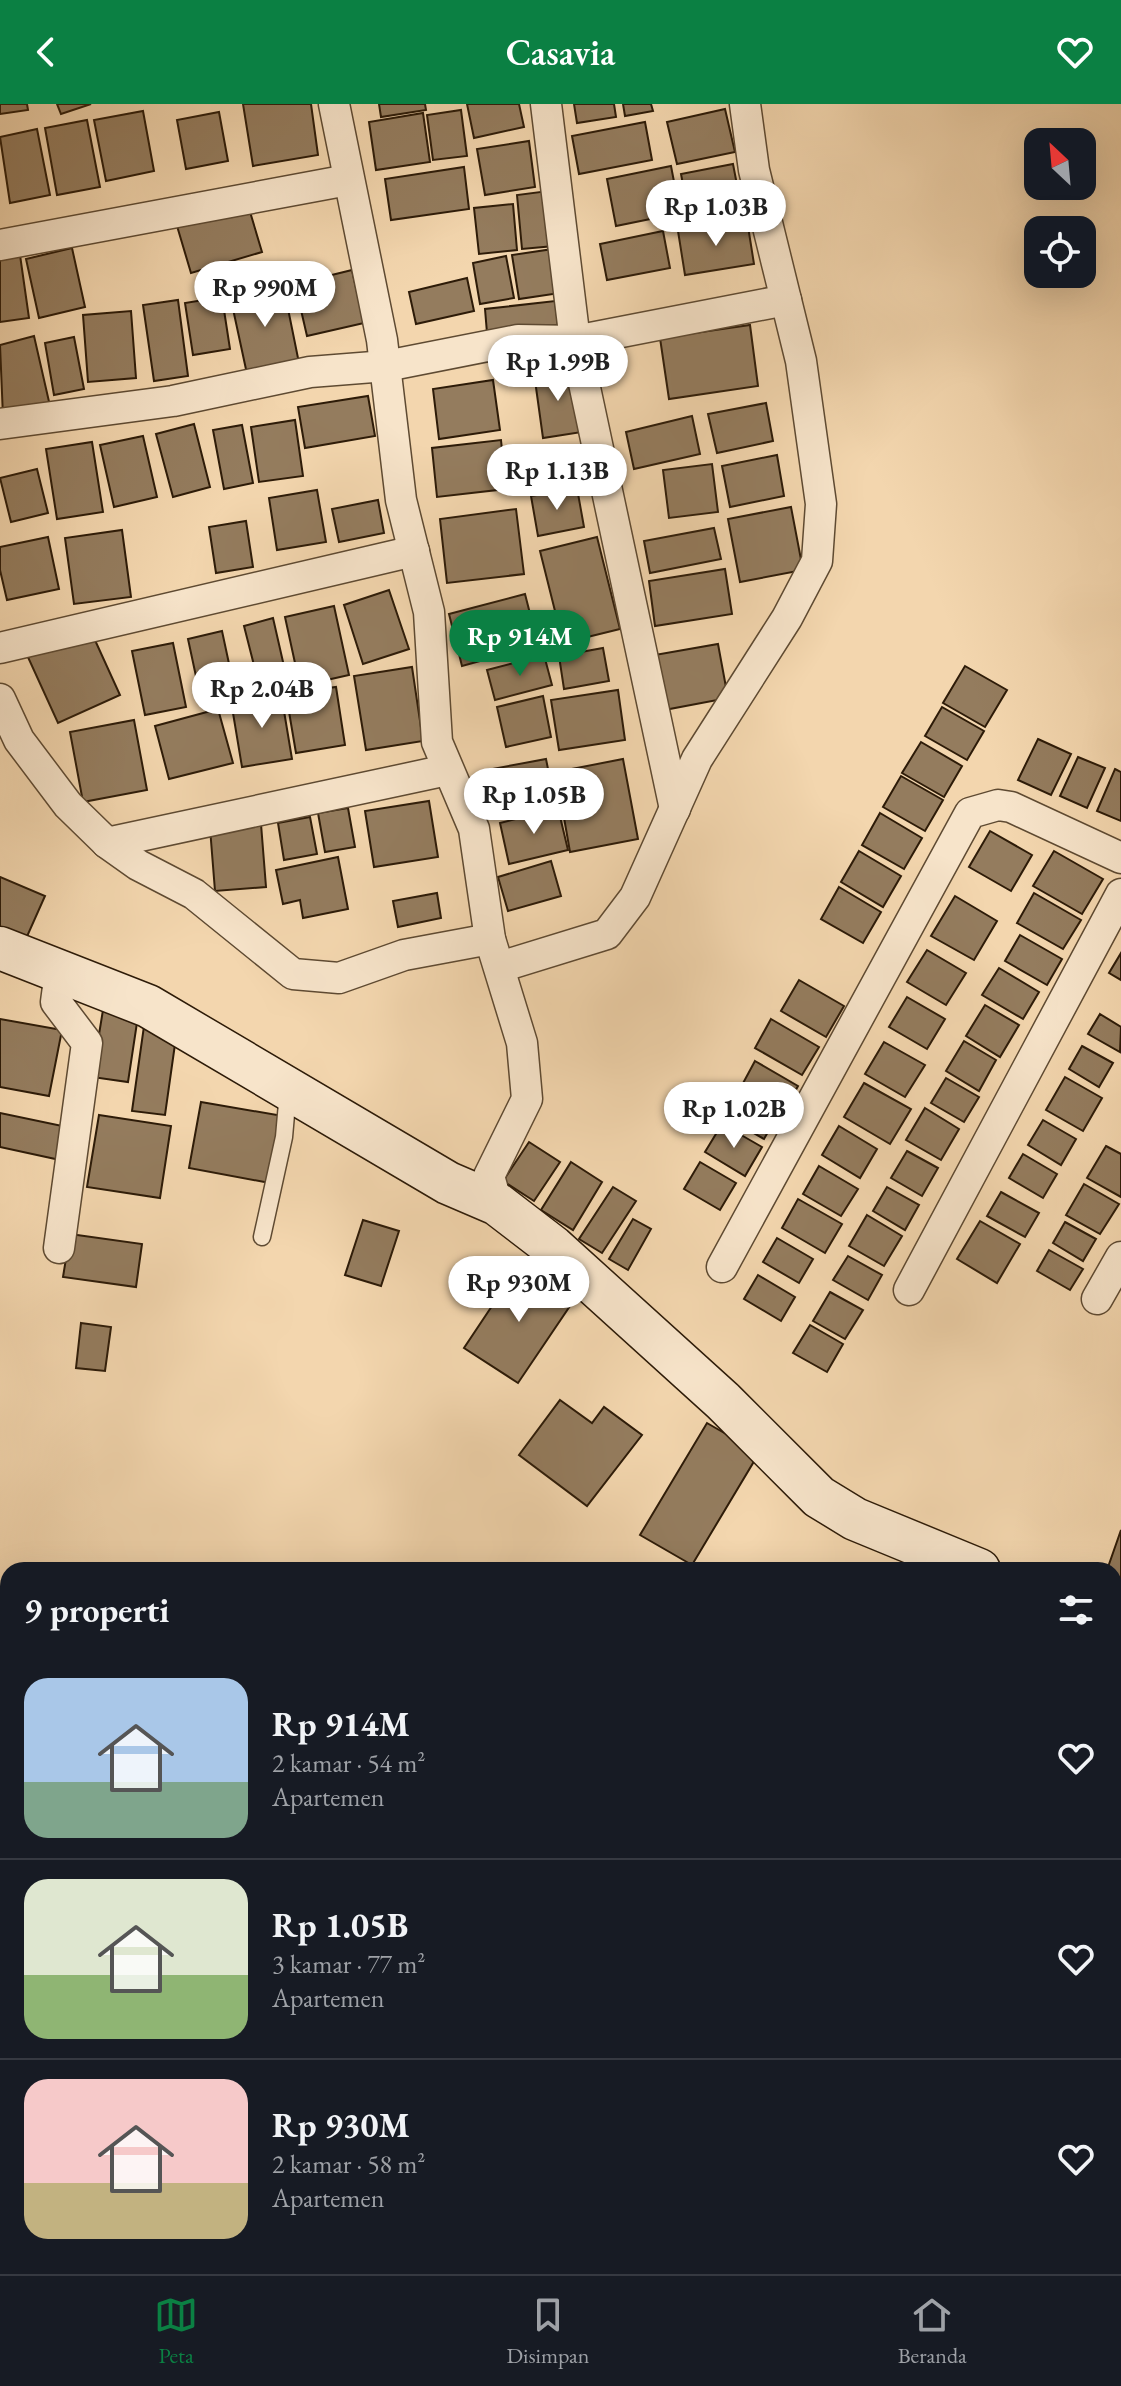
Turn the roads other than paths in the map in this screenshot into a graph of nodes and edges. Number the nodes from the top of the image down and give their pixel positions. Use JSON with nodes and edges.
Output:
{"nodes":[{"id":1,"x":334,"y":104,"type":"edge"},
{"id":2,"x":546,"y":104,"type":"edge"},
{"id":3,"x":745,"y":104,"type":"edge"},
{"id":4,"x":348,"y":180,"type":"junction"},
{"id":5,"x":0,"y":245,"type":"edge"},
{"id":6,"x":786,"y":300,"type":"junction"},
{"id":7,"x":575,"y":341,"type":"junction"},
{"id":8,"x":386,"y":366,"type":"junction"},
{"id":9,"x":0,"y":424,"type":"edge"},
{"id":10,"x":414,"y":551,"type":"junction"},
{"id":11,"x":0,"y":648,"type":"edge"},
{"id":12,"x":0,"y":699,"type":"edge"},
{"id":13,"x":447,"y":770,"type":"junction"},
{"id":14,"x":675,"y":809,"type":"junction"},
{"id":15,"x":107,"y":843,"type":"junction"},
{"id":16,"x":1121,"y":858,"type":"edge"},
{"id":17,"x":1121,"y":894,"type":"edge"},
{"id":18,"x":490,"y":939,"type":"junction"},
{"id":19,"x":0,"y":948,"type":"edge"},
{"id":20,"x":500,"y":967,"type":"junction"},
{"id":21,"x":60,"y":972,"type":"junction"},
{"id":22,"x":288,"y":1086,"type":"junction"},
{"id":23,"x":497,"y":1204,"type":"junction"},
{"id":24,"x":262,"y":1237,"type":"dead end"},
{"id":25,"x":59,"y":1248,"type":"dead end"},
{"id":26,"x":1121,"y":1257,"type":"edge"},
{"id":27,"x":722,"y":1267,"type":"dead end"},
{"id":28,"x":909,"y":1290,"type":"dead end"},
{"id":29,"x":1097,"y":1299,"type":"dead end"},
{"id":30,"x":960,"y":1562,"type":"edge"}],
"edges":[{"from":1,"to":4,"type":"street"},
{"from":2,"to":7,"type":"street"},
{"from":3,"to":6,"type":"street"},
{"from":4,"to":5,"type":"street"},
{"from":4,"to":8,"type":"street"},
{"from":6,"to":7,"type":"street"},
{"from":6,"to":14,"type":"street"},
{"from":7,"to":8,"type":"street"},
{"from":7,"to":14,"type":"street"},
{"from":8,"to":9,"type":"street"},
{"from":8,"to":10,"type":"street"},
{"from":10,"to":11,"type":"street"},
{"from":10,"to":13,"type":"street"},
{"from":12,"to":15,"type":"street"},
{"from":13,"to":15,"type":"street"},
{"from":13,"to":18,"type":"street"},
{"from":14,"to":20,"type":"street"},
{"from":15,"to":18,"type":"street"},
{"from":16,"to":27,"type":"street"},
{"from":17,"to":28,"type":"street"},
{"from":18,"to":20,"type":"street"},
{"from":19,"to":21,"type":"street"},
{"from":20,"to":23,"type":"street"},
{"from":21,"to":22,"type":"street"},
{"from":21,"to":25,"type":"street"},
{"from":22,"to":23,"type":"street"},
{"from":22,"to":24,"type":"lane"},
{"from":23,"to":30,"type":"street"},
{"from":26,"to":29,"type":"street"}]}
